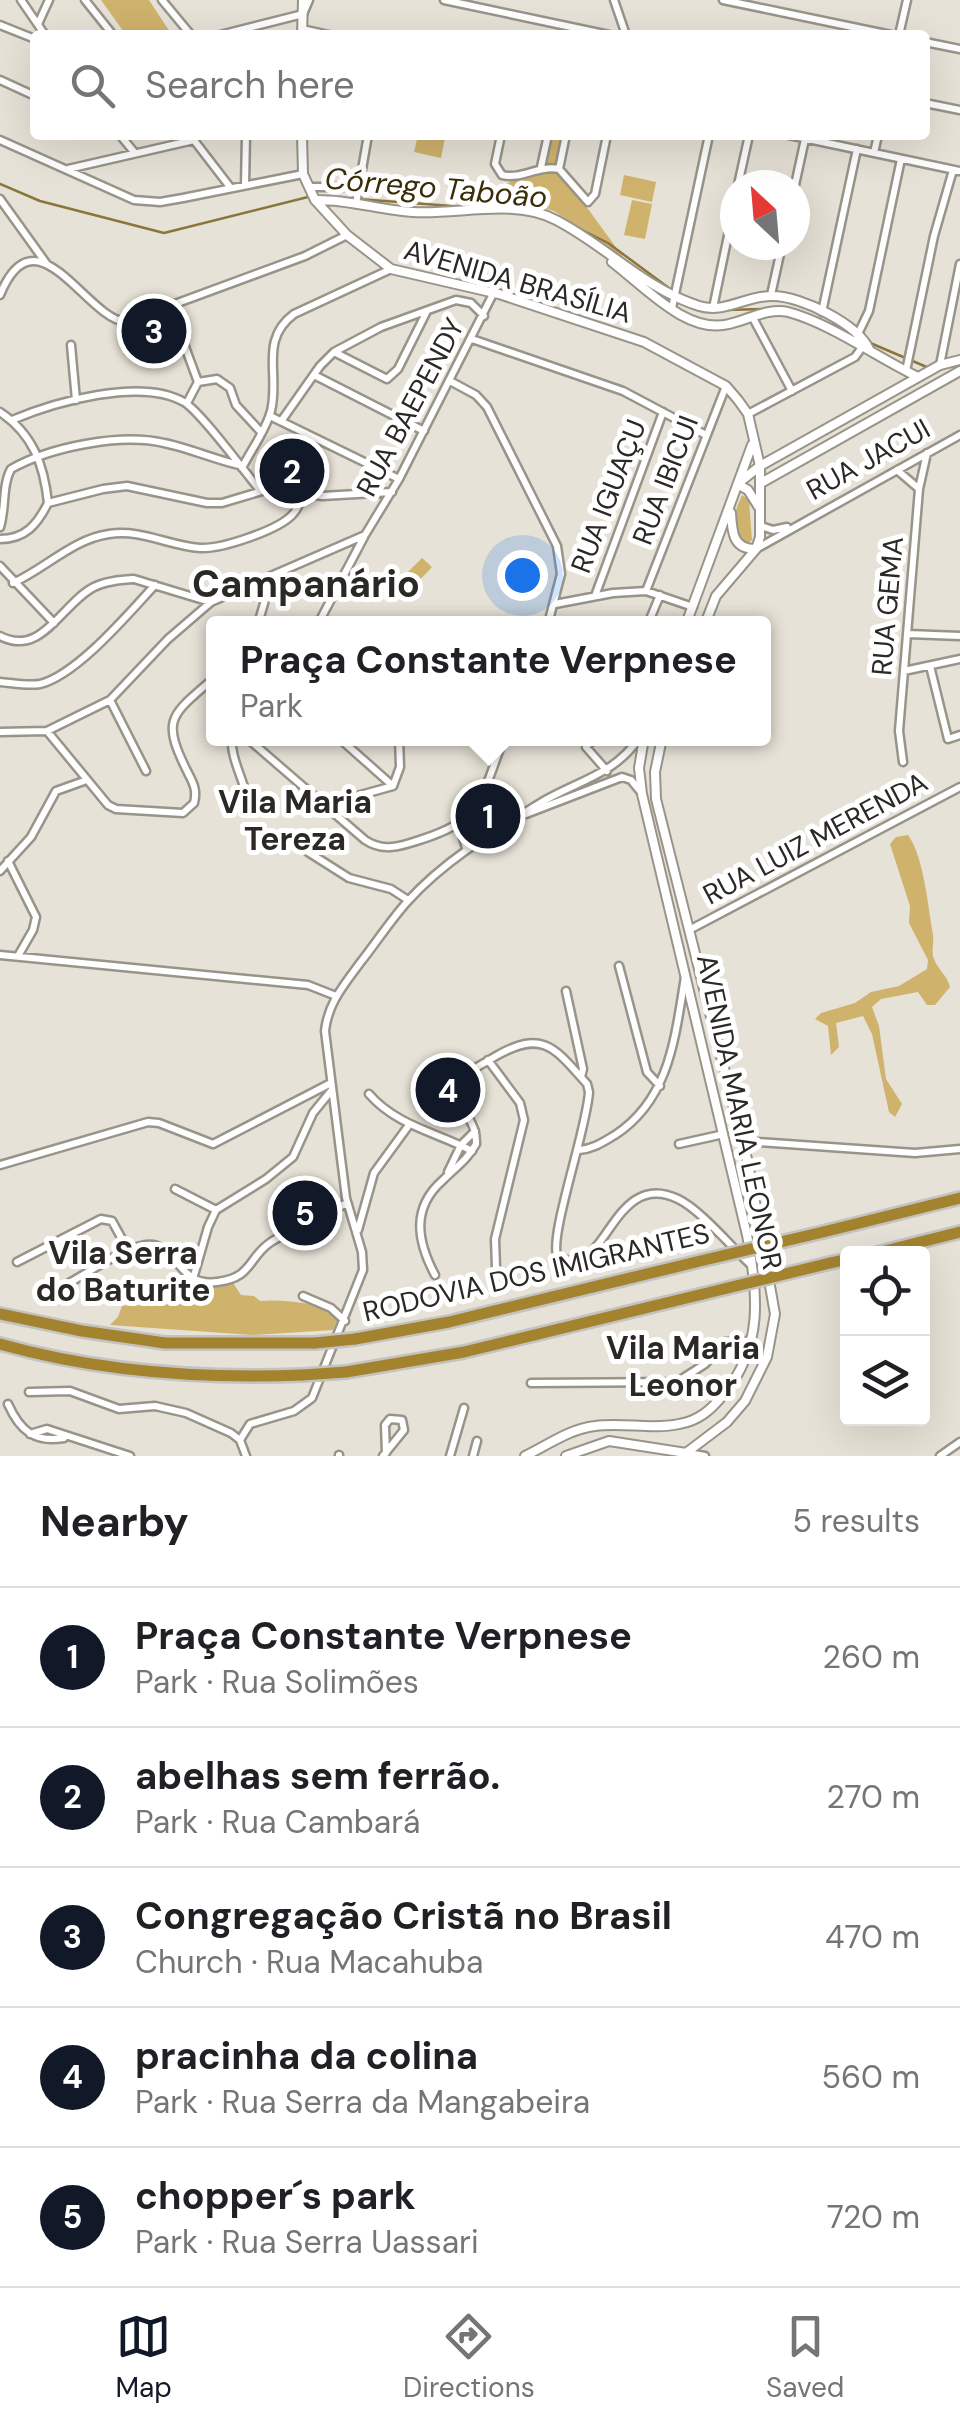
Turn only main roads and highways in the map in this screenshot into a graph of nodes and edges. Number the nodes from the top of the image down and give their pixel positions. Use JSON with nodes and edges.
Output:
{"nodes":[{"id":1,"x":960,"y":1198,"type":"edge"},
{"id":2,"x":960,"y":1232,"type":"edge"},
{"id":3,"x":905,"y":1246,"type":"edge"},
{"id":4,"x":840,"y":1261,"type":"edge"},
{"id":5,"x":0,"y":1314,"type":"edge"},
{"id":6,"x":0,"y":1344,"type":"edge"}],
"edges":[{"from":1,"to":5,"type":"highway","name":"RODOVIA DOS IMIGRANTES","bridge":true},
{"from":2,"to":3,"type":"highway"},
{"from":4,"to":6,"type":"highway","name":"RODOVIA DOS IMIGRANTES","bridge":true}]}
